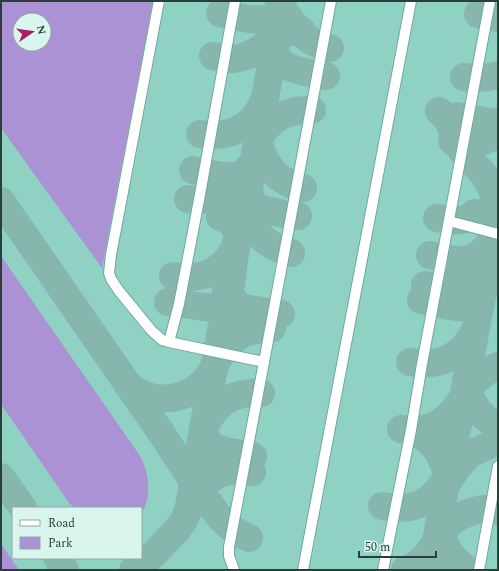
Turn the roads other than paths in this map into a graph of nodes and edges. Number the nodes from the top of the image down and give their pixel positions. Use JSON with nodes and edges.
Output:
{"nodes":[{"id":1,"x":159,"y":1,"type":"edge"},
{"id":2,"x":235,"y":1,"type":"edge"},
{"id":3,"x":331,"y":1,"type":"edge"},
{"id":4,"x":411,"y":1,"type":"edge"},
{"id":5,"x":490,"y":1,"type":"edge"},
{"id":6,"x":449,"y":221,"type":"junction"},
{"id":7,"x":498,"y":234,"type":"edge"},
{"id":8,"x":170,"y":342,"type":"junction"},
{"id":9,"x":264,"y":362,"type":"junction"},
{"id":10,"x":498,"y":466,"type":"edge"},
{"id":11,"x":234,"y":570,"type":"edge"},
{"id":12,"x":303,"y":570,"type":"edge"},
{"id":13,"x":383,"y":570,"type":"edge"},
{"id":14,"x":479,"y":570,"type":"edge"}],
"edges":[{"from":1,"to":8,"type":"lane"},
{"from":2,"to":8,"type":"lane"},
{"from":3,"to":9,"type":"lane"},
{"from":4,"to":12,"type":"lane"},
{"from":5,"to":6,"type":"lane"},
{"from":6,"to":7,"type":"lane"},
{"from":6,"to":13,"type":"lane"},
{"from":8,"to":9,"type":"lane"},
{"from":9,"to":11,"type":"lane"},
{"from":10,"to":14,"type":"lane"}]}
